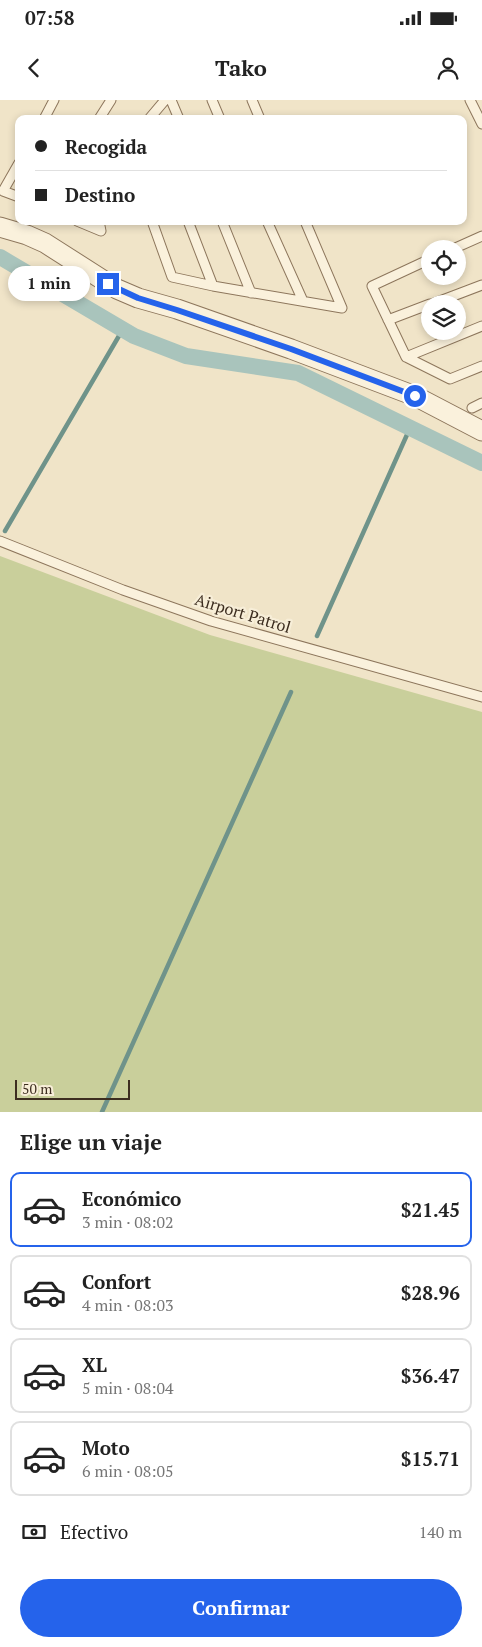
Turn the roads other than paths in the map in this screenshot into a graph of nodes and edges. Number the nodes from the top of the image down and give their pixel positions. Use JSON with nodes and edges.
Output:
{"nodes":[{"id":1,"x":54,"y":100,"type":"edge"},
{"id":2,"x":111,"y":100,"type":"edge"},
{"id":3,"x":166,"y":100,"type":"edge"},
{"id":4,"x":171,"y":100,"type":"edge"},
{"id":5,"x":212,"y":100,"type":"edge"},
{"id":6,"x":252,"y":100,"type":"edge"},
{"id":7,"x":470,"y":100,"type":"edge"},
{"id":8,"x":46,"y":115,"type":"edge"},
{"id":9,"x":102,"y":115,"type":"edge"},
{"id":10,"x":153,"y":115,"type":"edge"},
{"id":11,"x":177,"y":115,"type":"edge"},
{"id":12,"x":218,"y":115,"type":"edge"},
{"id":13,"x":258,"y":115,"type":"edge"},
{"id":14,"x":482,"y":124,"type":"edge"},
{"id":15,"x":15,"y":170,"type":"edge"},
{"id":16,"x":15,"y":196,"type":"edge"},
{"id":17,"x":87,"y":225,"type":"edge"},
{"id":18,"x":100,"y":225,"type":"edge"},
{"id":19,"x":153,"y":225,"type":"edge"},
{"id":20,"x":190,"y":225,"type":"edge"},
{"id":21,"x":224,"y":225,"type":"edge"},
{"id":22,"x":269,"y":225,"type":"edge"},
{"id":23,"x":307,"y":225,"type":"edge"},
{"id":24,"x":0,"y":227,"type":"edge"},
{"id":25,"x":482,"y":236,"type":"edge"},
{"id":26,"x":466,"y":243,"type":"edge"},
{"id":27,"x":421,"y":263,"type":"edge"},
{"id":28,"x":482,"y":285,"type":"edge"},
{"id":29,"x":213,"y":286,"type":"junction"},
{"id":30,"x":251,"y":292,"type":"junction"},
{"id":31,"x":455,"y":295,"type":"edge"},
{"id":32,"x":303,"y":301,"type":"junction"},
{"id":33,"x":421,"y":308,"type":"edge"},
{"id":34,"x":388,"y":320,"type":"junction"},
{"id":35,"x":482,"y":326,"type":"edge"},
{"id":36,"x":406,"y":357,"type":"junction"},
{"id":37,"x":482,"y":366,"type":"edge"},
{"id":38,"x":482,"y":403,"type":"edge"},
{"id":39,"x":472,"y":408,"type":"dead end"},
{"id":40,"x":482,"y":431,"type":"edge"},
{"id":41,"x":0,"y":542,"type":"edge"},
{"id":42,"x":482,"y":697,"type":"edge"}],
"edges":[{"from":1,"to":8,"type":"lane"},
{"from":2,"to":9,"type":"lane"},
{"from":3,"to":10,"type":"lane"},
{"from":4,"to":11,"type":"lane"},
{"from":5,"to":12,"type":"lane"},
{"from":6,"to":13,"type":"lane"},
{"from":7,"to":14,"type":"lane"},
{"from":15,"to":16,"type":"lane"},
{"from":17,"to":18,"type":"lane"},
{"from":19,"to":29,"type":"lane"},
{"from":20,"to":29,"type":"lane"},
{"from":21,"to":30,"type":"lane"},
{"from":22,"to":32,"type":"lane"},
{"from":23,"to":32,"type":"lane"},
{"from":24,"to":40,"type":"street"},
{"from":25,"to":26,"type":"lane"},
{"from":27,"to":34,"type":"lane"},
{"from":28,"to":31,"type":"lane"},
{"from":29,"to":30,"type":"lane"},
{"from":30,"to":32,"type":"lane"},
{"from":33,"to":34,"type":"lane"},
{"from":34,"to":36,"type":"lane"},
{"from":35,"to":36,"type":"lane"},
{"from":36,"to":37,"type":"lane"},
{"from":38,"to":39,"type":"lane"},
{"from":41,"to":42,"type":"lane","name":"Airport Patrol"}]}
